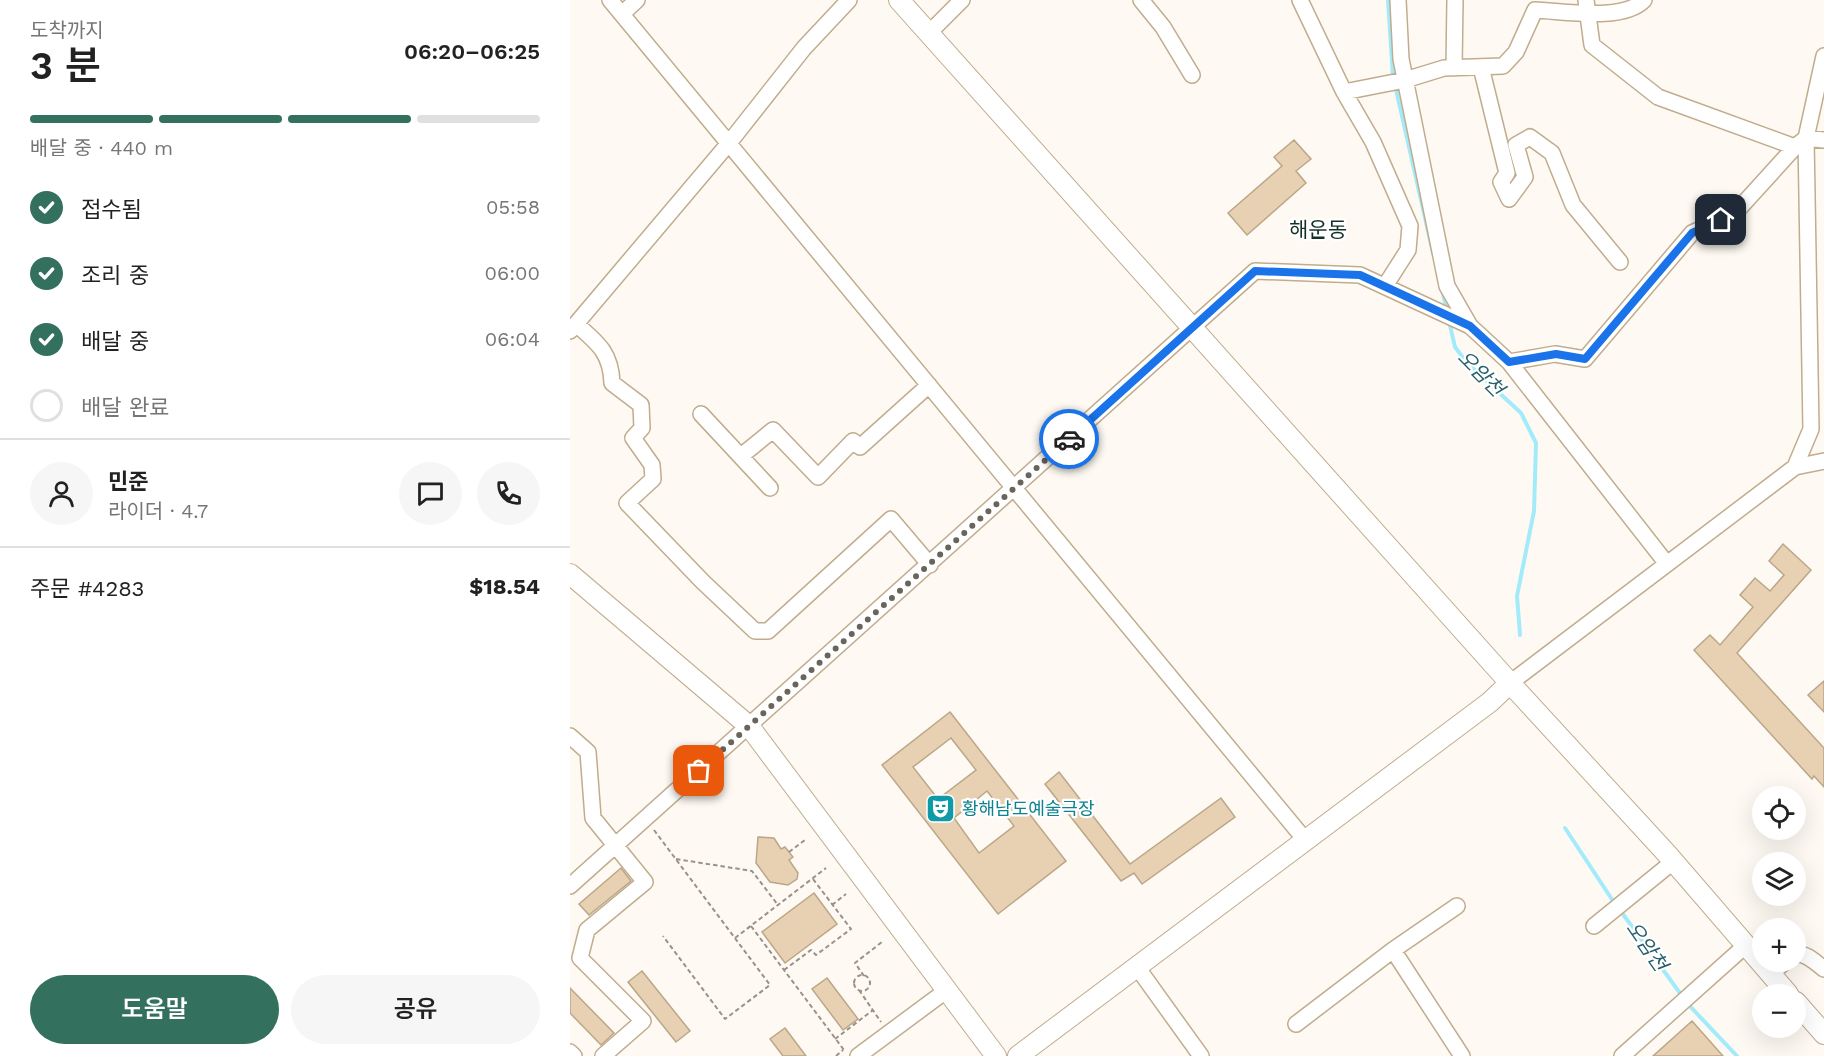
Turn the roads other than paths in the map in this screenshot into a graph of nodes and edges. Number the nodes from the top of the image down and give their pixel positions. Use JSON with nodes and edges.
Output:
{"nodes":[{"id":1,"x":610,"y":0,"type":"edge"},
{"id":2,"x":637,"y":0,"type":"edge"},
{"id":3,"x":849,"y":0,"type":"edge"},
{"id":4,"x":898,"y":0,"type":"edge"},
{"id":5,"x":962,"y":0,"type":"edge"},
{"id":6,"x":1141,"y":0,"type":"edge"},
{"id":7,"x":1300,"y":0,"type":"edge"},
{"id":8,"x":1398,"y":0,"type":"edge"},
{"id":9,"x":1455,"y":0,"type":"edge"},
{"id":10,"x":1644,"y":0,"type":"edge"},
{"id":11,"x":1540,"y":5,"type":"edge"},
{"id":12,"x":1587,"y":6,"type":"edge"},
{"id":13,"x":622,"y":14,"type":"junction"},
{"id":14,"x":929,"y":33,"type":"junction"},
{"id":15,"x":1824,"y":56,"type":"edge"},
{"id":16,"x":1481,"y":67,"type":"junction"},
{"id":17,"x":1454,"y":68,"type":"junction"},
{"id":18,"x":1192,"y":75,"type":"dead end"},
{"id":19,"x":1398,"y":82,"type":"junction"},
{"id":20,"x":1344,"y":92,"type":"junction"},
{"id":21,"x":1824,"y":140,"type":"edge"},
{"id":22,"x":729,"y":143,"type":"junction"},
{"id":23,"x":1801,"y":143,"type":"junction"},
{"id":24,"x":1620,"y":262,"type":"dead end"},
{"id":25,"x":1385,"y":286,"type":"junction"},
{"id":26,"x":1464,"y":323,"type":"junction"},
{"id":27,"x":573,"y":328,"type":"edge"},
{"id":28,"x":1193,"y":328,"type":"junction"},
{"id":29,"x":1509,"y":362,"type":"junction"},
{"id":30,"x":929,"y":385,"type":"junction"},
{"id":31,"x":701,"y":414,"type":"dead end"},
{"id":32,"x":741,"y":456,"type":"junction"},
{"id":33,"x":1824,"y":461,"type":"edge"},
{"id":34,"x":1796,"y":467,"type":"junction"},
{"id":35,"x":770,"y":488,"type":"dead end"},
{"id":36,"x":1013,"y":489,"type":"junction"},
{"id":37,"x":1667,"y":564,"type":"junction"},
{"id":38,"x":930,"y":565,"type":"junction"},
{"id":39,"x":570,"y":574,"type":"edge"},
{"id":40,"x":1510,"y":683,"type":"junction"},
{"id":41,"x":749,"y":726,"type":"junction"},
{"id":42,"x":570,"y":736,"type":"edge"},
{"id":43,"x":1306,"y":841,"type":"junction"},
{"id":44,"x":615,"y":846,"type":"junction"},
{"id":45,"x":1674,"y":861,"type":"junction"},
{"id":46,"x":570,"y":886,"type":"edge"},
{"id":47,"x":1457,"y":906,"type":"dead end"},
{"id":48,"x":1594,"y":926,"type":"dead end"},
{"id":49,"x":1745,"y":946,"type":"junction"},
{"id":50,"x":1393,"y":950,"type":"junction"},
{"id":51,"x":1806,"y":956,"type":"edge"},
{"id":52,"x":1137,"y":967,"type":"junction"},
{"id":53,"x":1824,"y":969,"type":"edge"},
{"id":54,"x":1772,"y":972,"type":"edge"},
{"id":55,"x":1770,"y":974,"type":"junction"},
{"id":56,"x":1779,"y":984,"type":"edge"},
{"id":57,"x":947,"y":990,"type":"junction"},
{"id":58,"x":1806,"y":1013,"type":"edge"},
{"id":59,"x":1296,"y":1024,"type":"dead end"},
{"id":60,"x":1824,"y":1034,"type":"edge"},
{"id":61,"x":570,"y":1052,"type":"edge"},
{"id":62,"x":574,"y":1056,"type":"edge"},
{"id":63,"x":603,"y":1056,"type":"edge"},
{"id":64,"x":858,"y":1056,"type":"edge"},
{"id":65,"x":996,"y":1056,"type":"edge"},
{"id":66,"x":1018,"y":1056,"type":"edge"},
{"id":67,"x":1201,"y":1056,"type":"edge"},
{"id":68,"x":1462,"y":1056,"type":"edge"},
{"id":69,"x":1622,"y":1056,"type":"edge"}],
"edges":[{"from":1,"to":13,"type":"street"},
{"from":2,"to":13,"type":"street"},
{"from":3,"to":22,"type":"street"},
{"from":4,"to":14,"type":"main road"},
{"from":5,"to":14,"type":"street"},
{"from":6,"to":18,"type":"street"},
{"from":7,"to":20,"type":"street"},
{"from":8,"to":19,"type":"street"},
{"from":9,"to":17,"type":"street"},
{"from":10,"to":12,"type":"street"},
{"from":11,"to":12,"type":"street"},
{"from":11,"to":16,"type":"street"},
{"from":12,"to":23,"type":"street"},
{"from":13,"to":22,"type":"street"},
{"from":14,"to":28,"type":"main road"},
{"from":15,"to":23,"type":"street"},
{"from":16,"to":17,"type":"street"},
{"from":16,"to":24,"type":"street"},
{"from":17,"to":19,"type":"street"},
{"from":19,"to":20,"type":"street"},
{"from":19,"to":26,"type":"street"},
{"from":20,"to":25,"type":"street"},
{"from":21,"to":23,"type":"street"},
{"from":22,"to":27,"type":"street"},
{"from":22,"to":30,"type":"street"},
{"from":23,"to":29,"type":"street"},
{"from":23,"to":34,"type":"street"},
{"from":25,"to":26,"type":"street"},
{"from":25,"to":28,"type":"street"},
{"from":26,"to":29,"type":"street"},
{"from":27,"to":38,"type":"street"},
{"from":28,"to":36,"type":"street"},
{"from":28,"to":40,"type":"main road"},
{"from":29,"to":37,"type":"street"},
{"from":30,"to":32,"type":"street"},
{"from":30,"to":36,"type":"street"},
{"from":31,"to":32,"type":"street"},
{"from":32,"to":35,"type":"street"},
{"from":33,"to":34,"type":"street"},
{"from":34,"to":37,"type":"street"},
{"from":36,"to":38,"type":"street"},
{"from":36,"to":43,"type":"street"},
{"from":37,"to":40,"type":"street"},
{"from":38,"to":41,"type":"street"},
{"from":39,"to":41,"type":"main road"},
{"from":40,"to":43,"type":"main road"},
{"from":40,"to":45,"type":"main road"},
{"from":41,"to":44,"type":"street"},
{"from":41,"to":57,"type":"main road"},
{"from":42,"to":44,"type":"street"},
{"from":43,"to":52,"type":"main road"},
{"from":44,"to":46,"type":"street"},
{"from":44,"to":63,"type":"street"},
{"from":45,"to":48,"type":"street"},
{"from":45,"to":49,"type":"main road"},
{"from":47,"to":50,"type":"street"},
{"from":49,"to":55,"type":"main road"},
{"from":49,"to":69,"type":"street"},
{"from":50,"to":59,"type":"street"},
{"from":50,"to":68,"type":"street"},
{"from":51,"to":53,"type":"street"},
{"from":52,"to":66,"type":"main road"},
{"from":52,"to":67,"type":"street"},
{"from":54,"to":55,"type":"street"},
{"from":55,"to":56,"type":"main road"},
{"from":57,"to":64,"type":"street"},
{"from":57,"to":65,"type":"main road"},
{"from":58,"to":60,"type":"main road"},
{"from":61,"to":62,"type":"street"}]}
